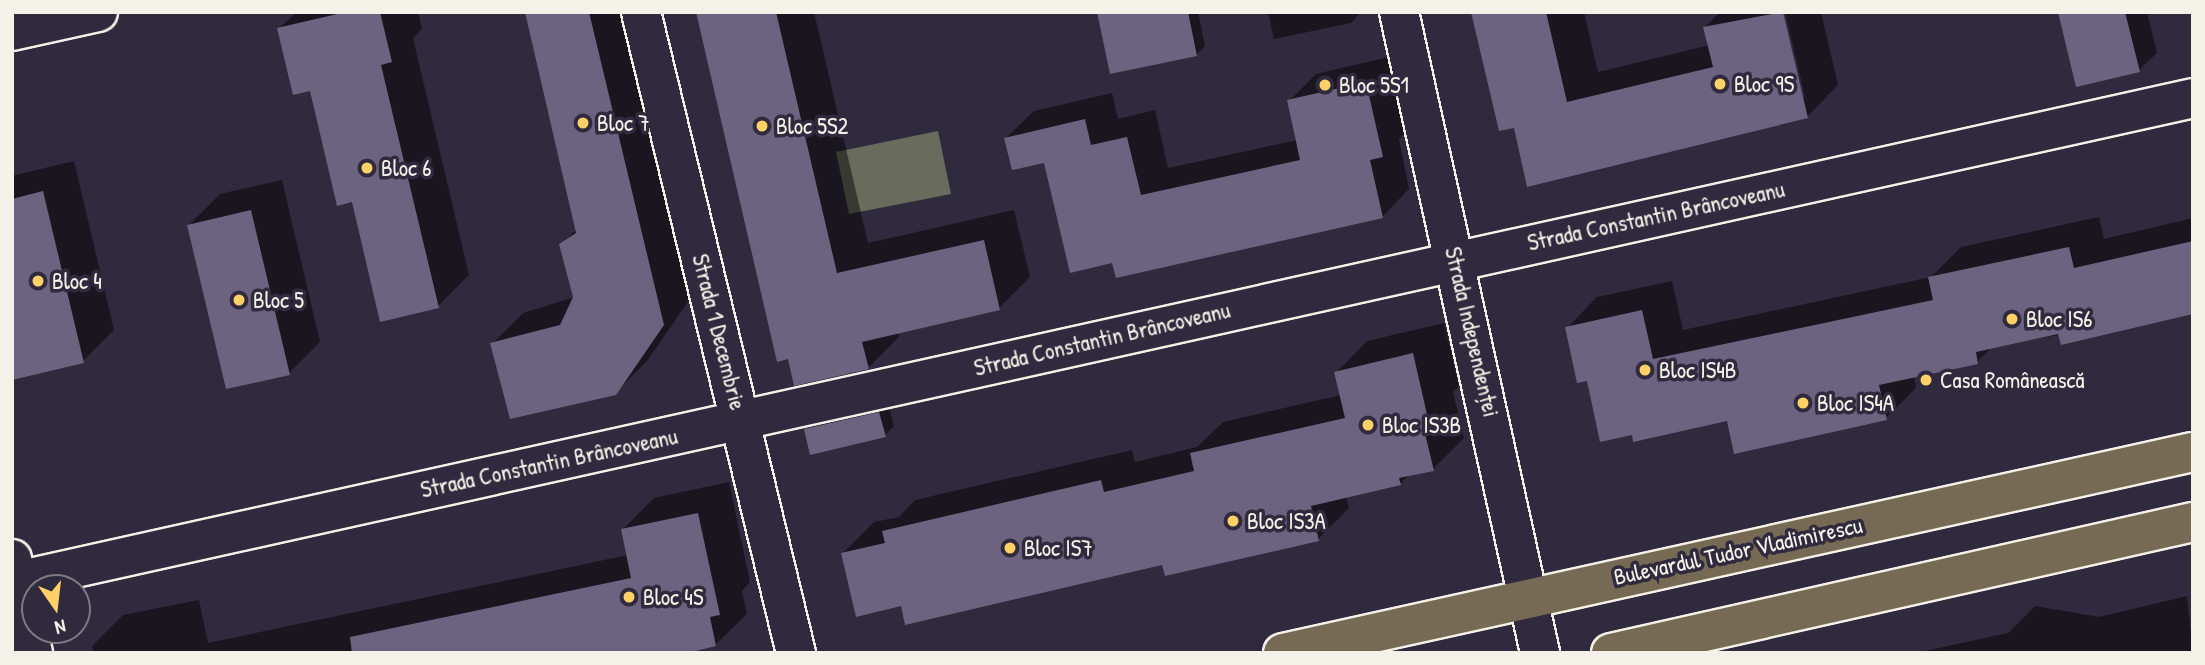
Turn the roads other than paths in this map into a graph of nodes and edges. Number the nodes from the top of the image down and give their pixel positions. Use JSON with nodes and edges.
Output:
{"nodes":[{"id":1,"x":99,"y":12,"type":"edge"},
{"id":2,"x":641,"y":12,"type":"edge"},
{"id":3,"x":1399,"y":12,"type":"edge"},
{"id":4,"x":12,"y":31,"type":"edge"},
{"id":5,"x":2193,"y":98,"type":"edge"},
{"id":6,"x":1457,"y":260,"type":"junction"},
{"id":7,"x":741,"y":420,"type":"junction"},
{"id":8,"x":2193,"y":452,"type":"edge"},
{"id":9,"x":2193,"y":522,"type":"edge"},
{"id":10,"x":14,"y":574,"type":"edge"},
{"id":11,"x":1529,"y":596,"type":"junction"},
{"id":12,"x":33,"y":653,"type":"edge"},
{"id":13,"x":796,"y":653,"type":"edge"},
{"id":14,"x":1283,"y":653,"type":"edge"},
{"id":15,"x":1541,"y":653,"type":"edge"},
{"id":16,"x":1611,"y":653,"type":"edge"}],
"edges":[{"from":1,"to":4,"type":"street"},
{"from":2,"to":7,"type":"street","name":"Strada 1 Decembrie"},
{"from":3,"to":6,"type":"street","name":"Strada Independenței"},
{"from":5,"to":6,"type":"street","name":"Strada Constantin Brâncoveanu"},
{"from":6,"to":7,"type":"street","name":"Strada Constantin Brâncoveanu"},
{"from":6,"to":11,"type":"street","name":"Strada Independenței"},
{"from":7,"to":10,"type":"street","name":"Strada Constantin Brâncoveanu"},
{"from":7,"to":13,"type":"street","name":"Strada 1 Decembrie"},
{"from":8,"to":11,"type":"main road","name":"Bulevardul Tudor Vladimirescu"},
{"from":9,"to":16,"type":"main road"},
{"from":10,"to":12,"type":"street"},
{"from":11,"to":14,"type":"main road","name":"Bulevardul Tudor Vladimirescu"},
{"from":11,"to":15,"type":"street","name":"Strada Independenței"}]}
